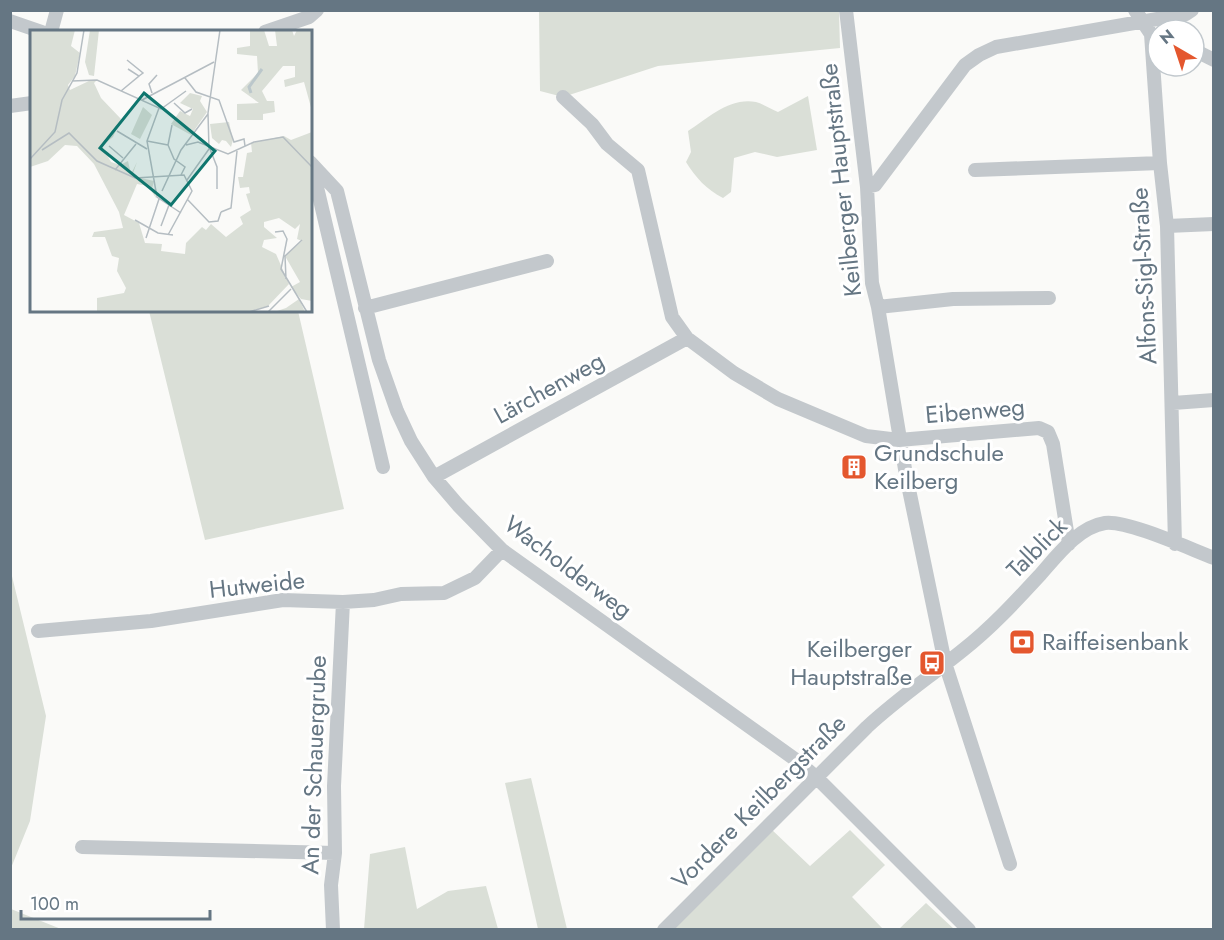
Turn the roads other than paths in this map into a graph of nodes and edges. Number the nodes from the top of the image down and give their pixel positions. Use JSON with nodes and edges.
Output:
{"nodes":[{"id":1,"x":57,"y":10,"type":"edge"},
{"id":2,"x":317,"y":10,"type":"edge"},
{"id":3,"x":846,"y":10,"type":"edge"},
{"id":4,"x":1192,"y":10,"type":"edge"},
{"id":5,"x":1138,"y":16,"type":"edge"},
{"id":6,"x":10,"y":21,"type":"edge"},
{"id":7,"x":36,"y":30,"type":"edge"},
{"id":8,"x":52,"y":30,"type":"edge"},
{"id":9,"x":274,"y":30,"type":"edge"},
{"id":10,"x":1157,"y":78,"type":"edge"},
{"id":11,"x":563,"y":97,"type":"dead end"},
{"id":12,"x":30,"y":103,"type":"edge"},
{"id":13,"x":10,"y":106,"type":"edge"},
{"id":14,"x":1160,"y":163,"type":"junction"},
{"id":15,"x":312,"y":164,"type":"edge"},
{"id":16,"x":312,"y":167,"type":"edge"},
{"id":17,"x":975,"y":170,"type":"dead end"},
{"id":18,"x":867,"y":187,"type":"junction"},
{"id":19,"x":1214,"y":224,"type":"edge"},
{"id":20,"x":1167,"y":226,"type":"junction"},
{"id":21,"x":547,"y":261,"type":"dead end"},
{"id":22,"x":1049,"y":298,"type":"dead end"},
{"id":23,"x":878,"y":307,"type":"junction"},
{"id":24,"x":365,"y":308,"type":"junction"},
{"id":25,"x":687,"y":338,"type":"junction"},
{"id":26,"x":1214,"y":400,"type":"edge"},
{"id":27,"x":1173,"y":403,"type":"junction"},
{"id":28,"x":899,"y":440,"type":"junction"},
{"id":29,"x":383,"y":467,"type":"dead end"},
{"id":30,"x":434,"y":477,"type":"junction"},
{"id":31,"x":1069,"y":544,"type":"junction"},
{"id":32,"x":1175,"y":544,"type":"junction"},
{"id":33,"x":502,"y":550,"type":"junction"},
{"id":34,"x":1214,"y":558,"type":"edge"},
{"id":35,"x":343,"y":602,"type":"junction"},
{"id":36,"x":38,"y":631,"type":"dead end"},
{"id":37,"x":945,"y":663,"type":"junction"},
{"id":38,"x":816,"y":777,"type":"junction"},
{"id":39,"x":82,"y":847,"type":"dead end"},
{"id":40,"x":335,"y":853,"type":"junction"},
{"id":41,"x":1010,"y":864,"type":"dead end"},
{"id":42,"x":333,"y":930,"type":"edge"},
{"id":43,"x":664,"y":930,"type":"edge"},
{"id":44,"x":969,"y":930,"type":"edge"}],
"edges":[{"from":1,"to":8,"type":"street"},
{"from":2,"to":9,"type":"street"},
{"from":3,"to":18,"type":"street","name":"Keilberger Hauptstraße"},
{"from":4,"to":5,"type":"street"},
{"from":5,"to":18,"type":"street"},
{"from":6,"to":7,"type":"street"},
{"from":10,"to":14,"type":"street","name":"Alfons-Sigl-Straße"},
{"from":11,"to":25,"type":"street"},
{"from":12,"to":13,"type":"street"},
{"from":14,"to":17,"type":"street"},
{"from":14,"to":20,"type":"street","name":"Alfons-Sigl-Straße"},
{"from":15,"to":24,"type":"street","name":"Wacholderweg"},
{"from":16,"to":29,"type":"street","name":"Wacholderweg"},
{"from":18,"to":23,"type":"street","name":"Keilberger Hauptstraße"},
{"from":19,"to":20,"type":"street"},
{"from":20,"to":27,"type":"street","name":"Alfons-Sigl-Straße"},
{"from":21,"to":24,"type":"street"},
{"from":22,"to":23,"type":"street"},
{"from":23,"to":28,"type":"street","name":"Keilberger Hauptstraße"},
{"from":24,"to":30,"type":"street","name":"Wacholderweg"},
{"from":25,"to":28,"type":"street"},
{"from":25,"to":30,"type":"street","name":"Lärchenweg"},
{"from":26,"to":27,"type":"street"},
{"from":27,"to":32,"type":"street","name":"Alfons-Sigl-Straße"},
{"from":28,"to":31,"type":"street","name":"Eibenweg"},
{"from":28,"to":37,"type":"street","name":"Keilberger Hauptstraße"},
{"from":30,"to":33,"type":"street","name":"Wacholderweg"},
{"from":31,"to":32,"type":"street","name":"Talblick"},
{"from":31,"to":37,"type":"street","name":"Talblick"},
{"from":32,"to":34,"type":"street","name":"Talblick"},
{"from":33,"to":35,"type":"street","name":"Hutweide"},
{"from":33,"to":38,"type":"street","name":"Wacholderweg"},
{"from":35,"to":36,"type":"street","name":"Hutweide"},
{"from":35,"to":40,"type":"street","name":"An der Schauergrube"},
{"from":37,"to":38,"type":"street","name":"Vordere Keilbergstraße"},
{"from":37,"to":41,"type":"street","name":"Keilberger Hauptstraße"},
{"from":38,"to":43,"type":"street","name":"Vordere Keilbergstraße"},
{"from":38,"to":44,"type":"street","name":"Wacholderweg"},
{"from":39,"to":40,"type":"street"},
{"from":40,"to":42,"type":"street","name":"An der Schauergrube"}]}
